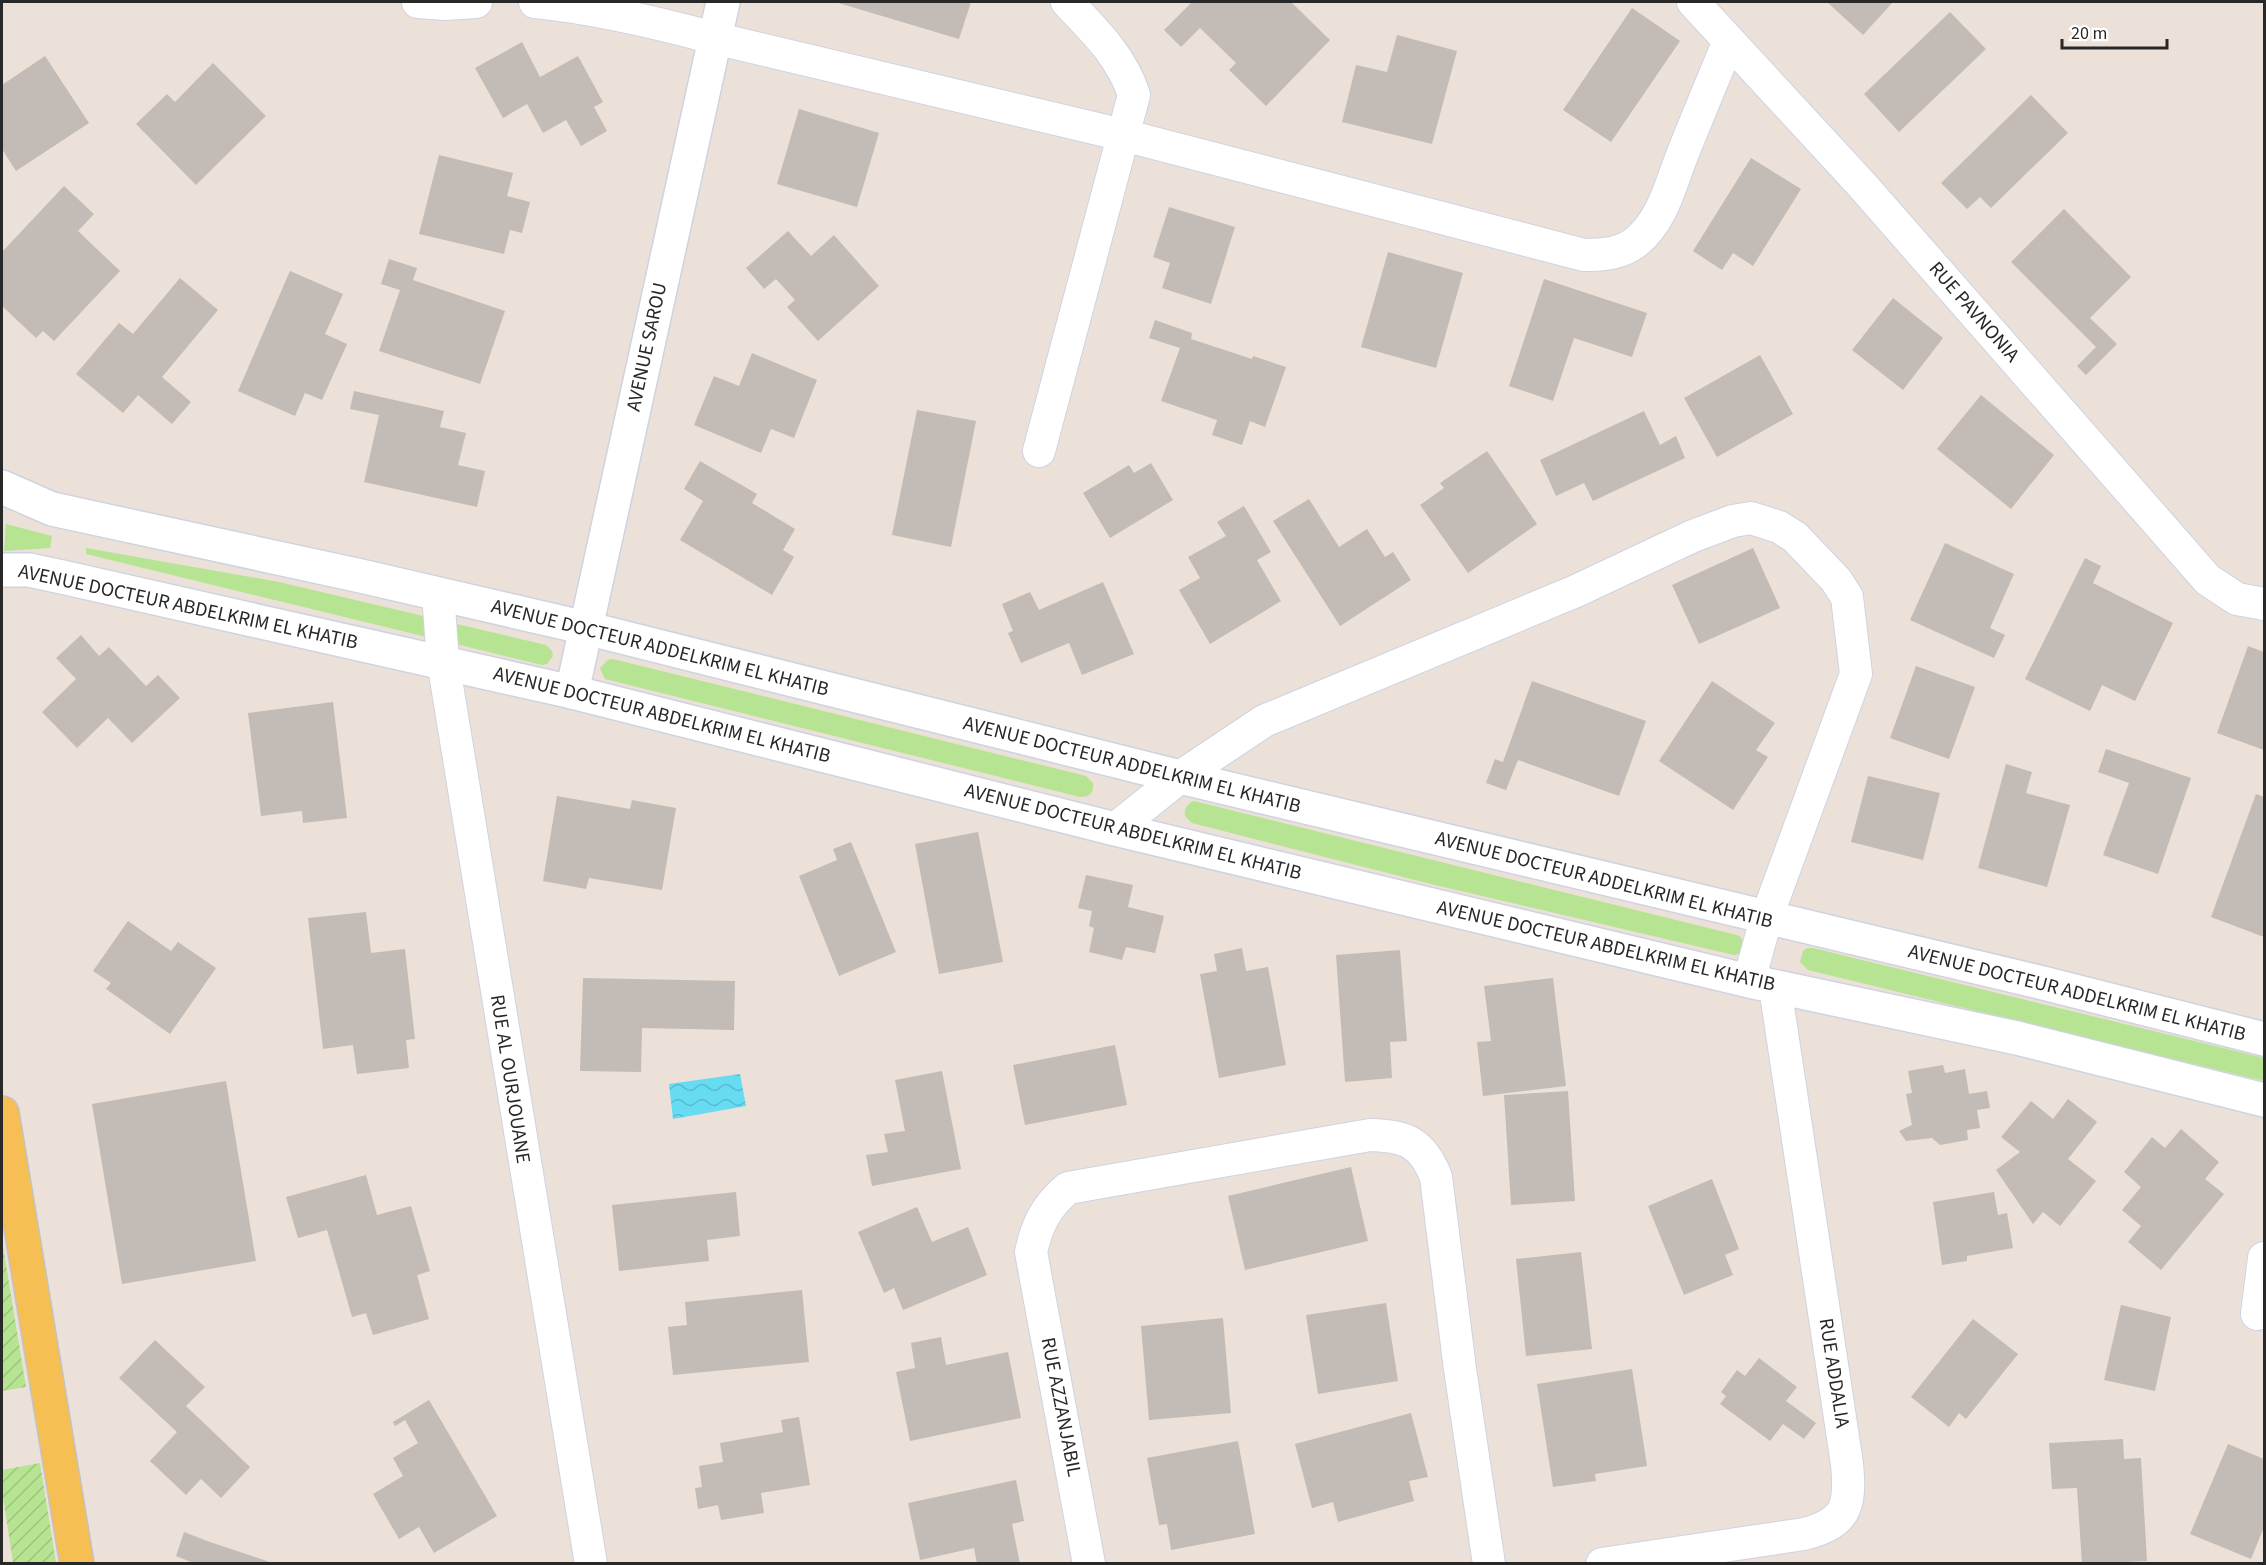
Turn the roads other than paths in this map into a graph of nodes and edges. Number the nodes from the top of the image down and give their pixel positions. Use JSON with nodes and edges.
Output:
{"nodes":[{"id":1,"x":418,"y":2,"type":"edge"},
{"id":2,"x":476,"y":2,"type":"edge"},
{"id":3,"x":535,"y":2,"type":"edge"},
{"id":4,"x":723,"y":2,"type":"edge"},
{"id":5,"x":1067,"y":2,"type":"edge"},
{"id":6,"x":1693,"y":2,"type":"edge"},
{"id":7,"x":714,"y":38,"type":"junction"},
{"id":8,"x":1729,"y":41,"type":"junction"},
{"id":9,"x":1123,"y":135,"type":"junction"},
{"id":10,"x":1039,"y":451,"type":"dead end"},
{"id":11,"x":2,"y":487,"type":"edge"},
{"id":12,"x":2,"y":570,"type":"edge"},
{"id":13,"x":438,"y":594,"type":"junction"},
{"id":14,"x":2265,"y":604,"type":"edge"},
{"id":15,"x":586,"y":628,"type":"junction"},
{"id":16,"x":442,"y":662,"type":"junction"},
{"id":17,"x":572,"y":692,"type":"junction"},
{"id":18,"x":1180,"y":777,"type":"junction"},
{"id":19,"x":1114,"y":829,"type":"junction"},
{"id":20,"x":1766,"y":919,"type":"junction"},
{"id":21,"x":1762,"y":984,"type":"junction"},
{"id":22,"x":2265,"y":1039,"type":"edge"},
{"id":23,"x":2265,"y":1100,"type":"edge"},
{"id":24,"x":2,"y":1113,"type":"edge"},
{"id":25,"x":2265,"y":1258,"type":"edge"},
{"id":26,"x":2257,"y":1314,"type":"dead end"},
{"id":27,"x":77,"y":1563,"type":"edge"},
{"id":28,"x":591,"y":1563,"type":"edge"},
{"id":29,"x":1089,"y":1563,"type":"edge"},
{"id":30,"x":1489,"y":1563,"type":"edge"},
{"id":31,"x":1602,"y":1563,"type":"edge"}],
"edges":[{"from":1,"to":2,"type":"street"},
{"from":3,"to":7,"type":"street"},
{"from":4,"to":7,"type":"main road","name":"AVENUE SAROU"},
{"from":5,"to":9,"type":"street"},
{"from":6,"to":8,"type":"street","name":"RUE PAVNONIA"},
{"from":7,"to":9,"type":"street"},
{"from":7,"to":15,"type":"main road","name":"AVENUE SAROU"},
{"from":8,"to":9,"type":"street"},
{"from":8,"to":14,"type":"street","name":"RUE PAVNONIA"},
{"from":9,"to":10,"type":"street"},
{"from":11,"to":13,"type":"main road","name":"AVENUE DOCTEUR ADDELKRIM EL KHATIB"},
{"from":12,"to":16,"type":"main road","name":"AVENUE DOCTEUR ABDELKRIM EL KHATIB"},
{"from":13,"to":15,"type":"main road","name":"AVENUE DOCTEUR ADDELKRIM EL KHATIB"},
{"from":13,"to":16,"type":"street","name":"RUE AL OURJOUANE"},
{"from":15,"to":17,"type":"main road","name":"AVENUE SAROU"},
{"from":15,"to":18,"type":"main road","name":"AVENUE DOCTEUR ADDELKRIM EL KHATIB"},
{"from":16,"to":17,"type":"main road","name":"AVENUE DOCTEUR ABDELKRIM EL KHATIB"},
{"from":16,"to":28,"type":"street","name":"RUE AL OURJOUANE"},
{"from":17,"to":19,"type":"main road","name":"AVENUE DOCTEUR ABDELKRIM EL KHATIB"},
{"from":18,"to":19,"type":"street"},
{"from":18,"to":20,"type":"main road","name":"AVENUE DOCTEUR ADDELKRIM EL KHATIB"},
{"from":18,"to":20,"type":"street"},
{"from":19,"to":21,"type":"main road","name":"AVENUE DOCTEUR ABDELKRIM EL KHATIB"},
{"from":20,"to":21,"type":"street"},
{"from":20,"to":22,"type":"main road","name":"AVENUE DOCTEUR ADDELKRIM EL KHATIB"},
{"from":21,"to":23,"type":"main road","name":"AVENUE DOCTEUR ABDELKRIM EL KHATIB"},
{"from":21,"to":31,"type":"street","name":"RUE ADDALIA"},
{"from":24,"to":27,"type":"main road"},
{"from":25,"to":26,"type":"street"},
{"from":29,"to":30,"type":"street","name":"RUE AZZANJABIL"}]}
